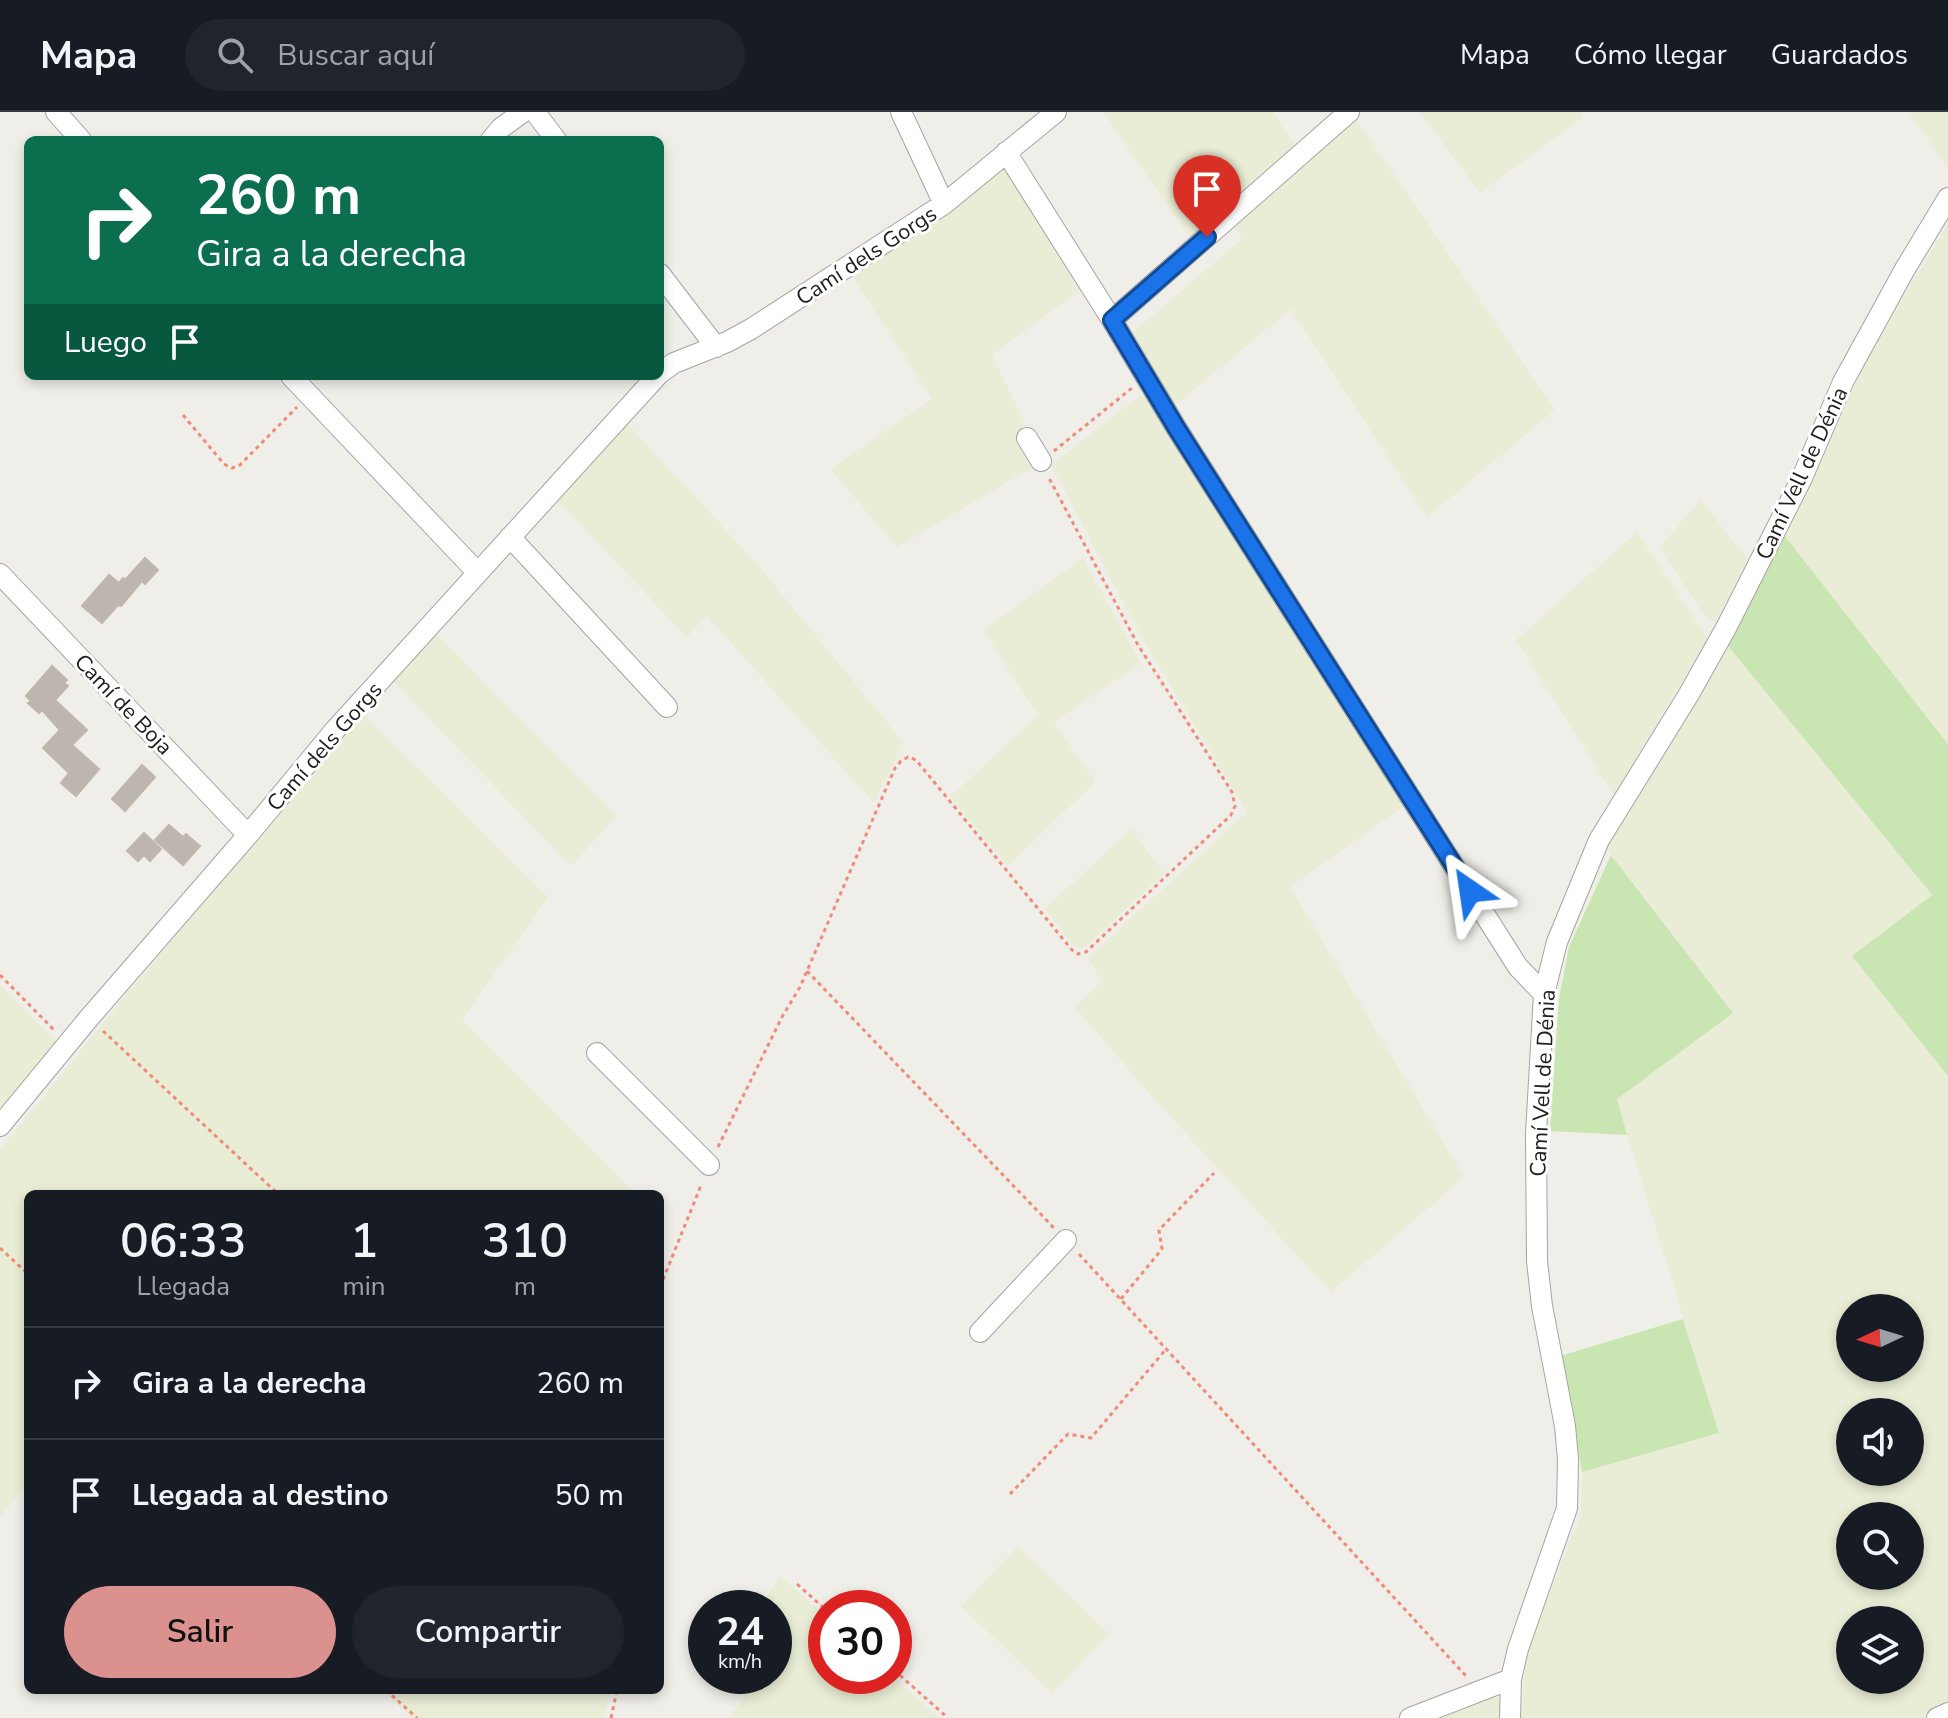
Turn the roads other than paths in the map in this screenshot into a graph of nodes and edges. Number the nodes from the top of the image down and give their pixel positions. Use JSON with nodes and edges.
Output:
{"nodes":[{"id":1,"x":56,"y":112,"type":"edge"},
{"id":2,"x":901,"y":112,"type":"edge"},
{"id":3,"x":1056,"y":112,"type":"edge"},
{"id":4,"x":1349,"y":112,"type":"edge"},
{"id":5,"x":539,"y":114,"type":"edge"},
{"id":6,"x":77,"y":136,"type":"edge"},
{"id":7,"x":494,"y":136,"type":"edge"},
{"id":8,"x":553,"y":136,"type":"edge"},
{"id":9,"x":1006,"y":152,"type":"junction"},
{"id":10,"x":1948,"y":198,"type":"edge"},
{"id":11,"x":944,"y":204,"type":"junction"},
{"id":12,"x":664,"y":279,"type":"edge"},
{"id":13,"x":1112,"y":320,"type":"junction"},
{"id":14,"x":716,"y":347,"type":"junction"},
{"id":15,"x":664,"y":371,"type":"edge"},
{"id":16,"x":295,"y":380,"type":"edge"},
{"id":17,"x":654,"y":380,"type":"edge"},
{"id":18,"x":1027,"y":438,"type":"dead end"},
{"id":19,"x":1041,"y":461,"type":"road end"},
{"id":20,"x":510,"y":537,"type":"junction"},
{"id":21,"x":477,"y":572,"type":"junction"},
{"id":22,"x":0,"y":574,"type":"edge"},
{"id":23,"x":667,"y":707,"type":"dead end"},
{"id":24,"x":248,"y":835,"type":"junction"},
{"id":25,"x":1544,"y":994,"type":"junction"},
{"id":26,"x":597,"y":1053,"type":"dead end"},
{"id":27,"x":0,"y":1126,"type":"edge"},
{"id":28,"x":709,"y":1165,"type":"road end"},
{"id":29,"x":1066,"y":1240,"type":"road end"},
{"id":30,"x":980,"y":1332,"type":"dead end"},
{"id":31,"x":1511,"y":1679,"type":"junction"},
{"id":32,"x":1948,"y":1713,"type":"edge"},
{"id":33,"x":1410,"y":1718,"type":"edge"},
{"id":34,"x":1510,"y":1718,"type":"edge"},
{"id":35,"x":1937,"y":1718,"type":"edge"}],
"edges":[{"from":1,"to":6,"type":"street"},
{"from":2,"to":11,"type":"street"},
{"from":3,"to":9,"type":"street","name":"Camí dels Gorgs"},
{"from":4,"to":13,"type":"street"},
{"from":5,"to":7,"type":"street"},
{"from":5,"to":8,"type":"street"},
{"from":9,"to":11,"type":"street","name":"Camí dels Gorgs"},
{"from":9,"to":13,"type":"street"},
{"from":10,"to":25,"type":"street","name":"Camí Vell de Dénia"},
{"from":11,"to":14,"type":"street","name":"Camí dels Gorgs"},
{"from":12,"to":14,"type":"street"},
{"from":13,"to":25,"type":"street"},
{"from":14,"to":15,"type":"street","name":"Camí dels Gorgs"},
{"from":16,"to":21,"type":"street"},
{"from":17,"to":20,"type":"street","name":"Camí dels Gorgs"},
{"from":18,"to":19,"type":"street"},
{"from":20,"to":21,"type":"street","name":"Camí dels Gorgs"},
{"from":20,"to":23,"type":"street"},
{"from":21,"to":24,"type":"street","name":"Camí dels Gorgs"},
{"from":22,"to":24,"type":"street","name":"Camí de Boja"},
{"from":24,"to":27,"type":"street","name":"Camí dels Gorgs"},
{"from":25,"to":31,"type":"street","name":"Camí Vell de Dénia"},
{"from":26,"to":28,"type":"street"},
{"from":29,"to":30,"type":"street"},
{"from":31,"to":33,"type":"street"},
{"from":31,"to":34,"type":"street","name":"Camí Vell de Dénia"},
{"from":32,"to":35,"type":"street"}]}
